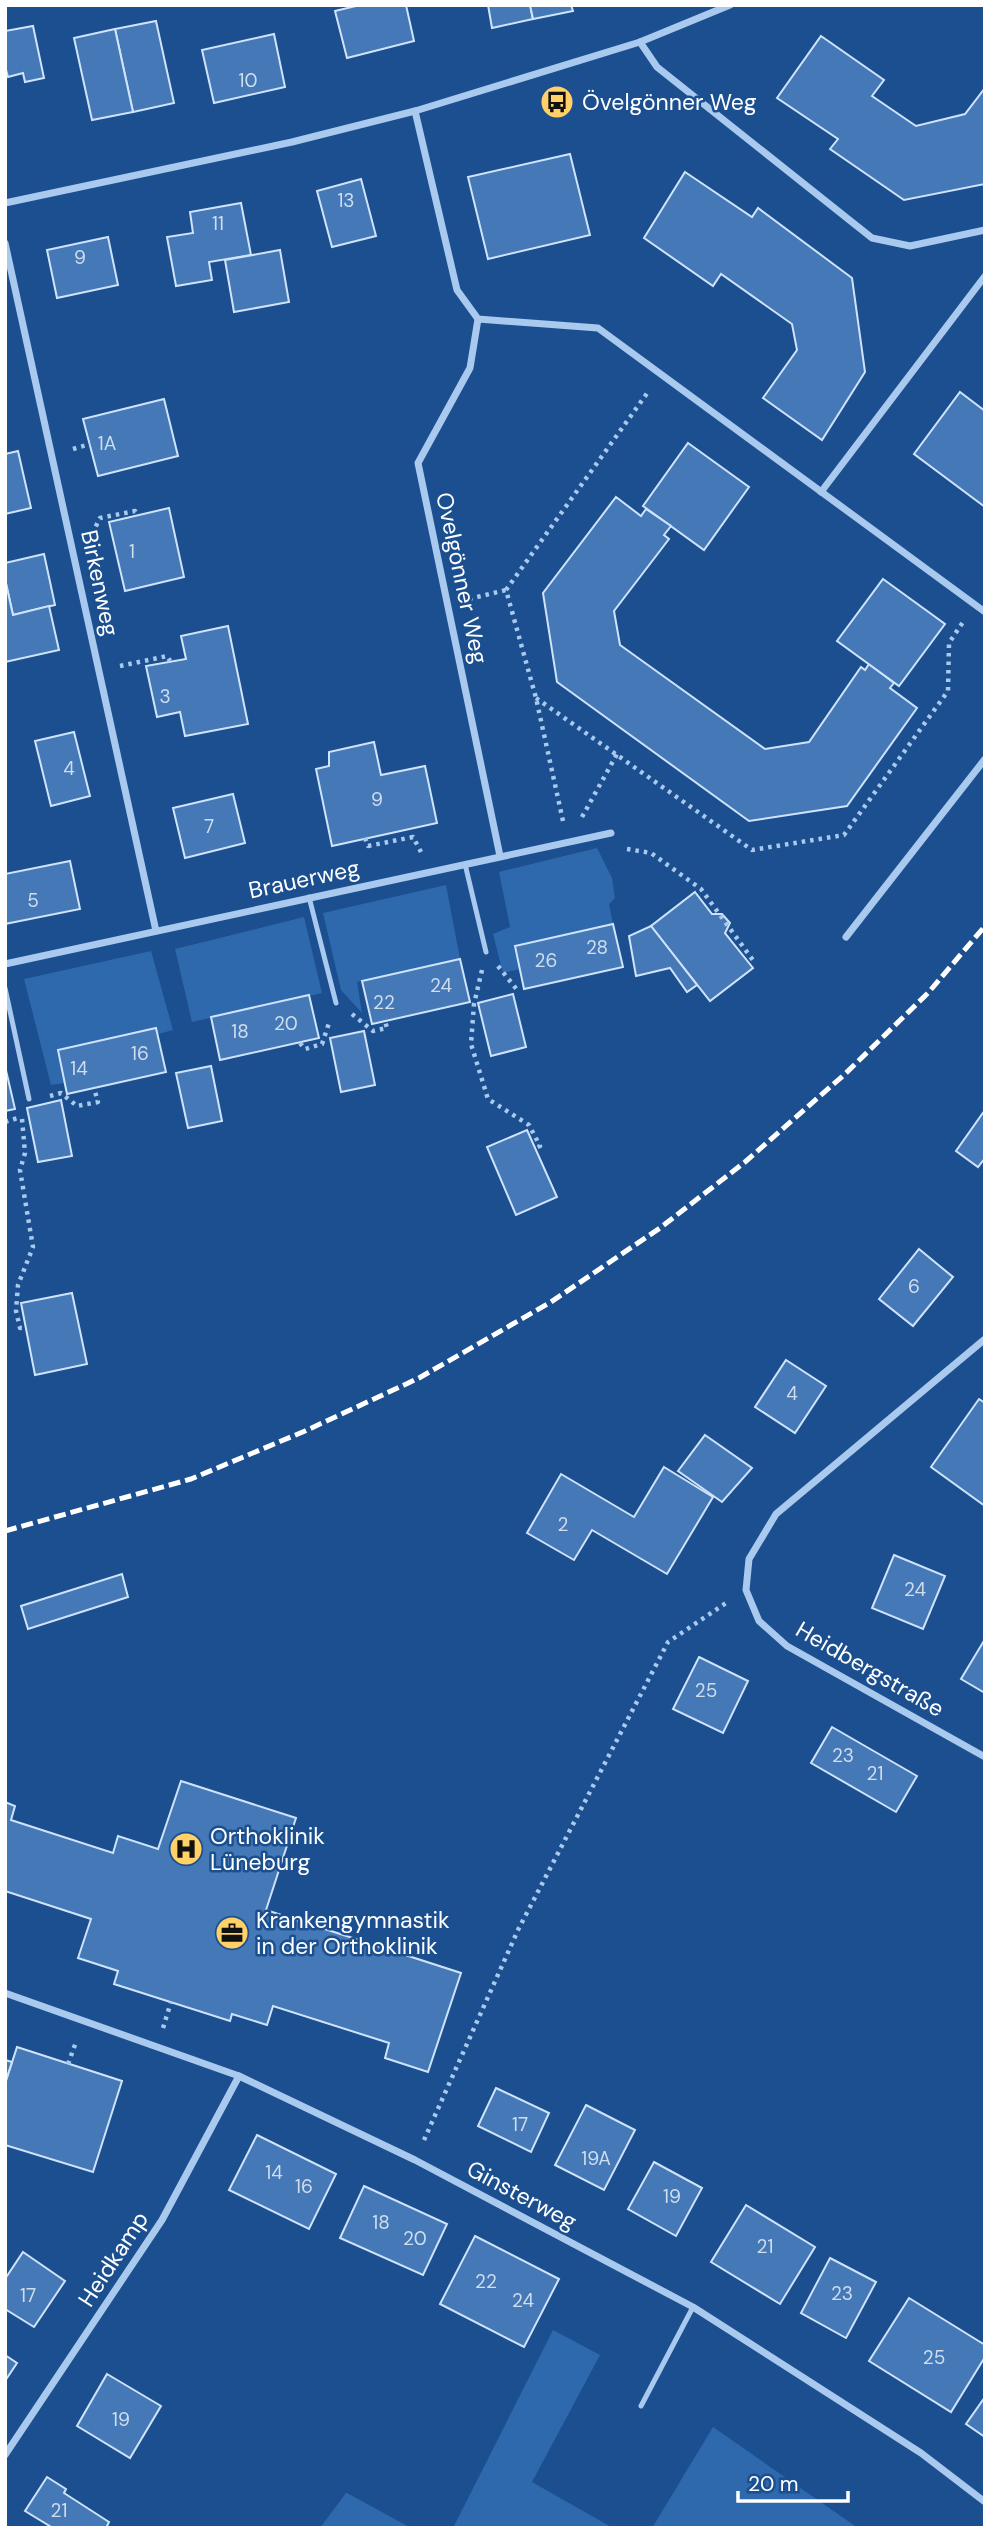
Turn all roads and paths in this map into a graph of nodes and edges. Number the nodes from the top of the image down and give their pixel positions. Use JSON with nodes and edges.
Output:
{"nodes":[{"id":1,"x":730,"y":5,"type":"edge"},
{"id":2,"x":640,"y":42,"type":"junction"},
{"id":3,"x":415,"y":111,"type":"junction"},
{"id":4,"x":5,"y":203,"type":"edge"},
{"id":5,"x":985,"y":230,"type":"edge"},
{"id":6,"x":5,"y":243,"type":"edge"},
{"id":7,"x":985,"y":276,"type":"edge"},
{"id":8,"x":478,"y":319,"type":"junction"},
{"id":9,"x":661,"y":374,"type":"junction"},
{"id":10,"x":821,"y":492,"type":"junction"},
{"id":11,"x":137,"y":516,"type":"dead end"},
{"id":12,"x":71,"y":539,"type":"junction"},
{"id":13,"x":506,"y":590,"type":"junction"},
{"id":14,"x":448,"y":604,"type":"junction"},
{"id":15,"x":975,"y":604,"type":"junction"},
{"id":16,"x":985,"y":612,"type":"edge"},
{"id":17,"x":170,"y":661,"type":"dead end"},
{"id":18,"x":99,"y":670,"type":"junction"},
{"id":19,"x":536,"y":698,"type":"junction"},
{"id":20,"x":617,"y":754,"type":"junction"},
{"id":21,"x":985,"y":759,"type":"edge"},
{"id":22,"x":611,"y":833,"type":"dead end"},
{"id":23,"x":365,"y":838,"type":"dead end"},
{"id":24,"x":568,"y":842,"type":"junction"},
{"id":25,"x":620,"y":847,"type":"dead end"},
{"id":26,"x":500,"y":856,"type":"junction"},
{"id":27,"x":465,"y":864,"type":"junction"},
{"id":28,"x":431,"y":871,"type":"junction"},
{"id":29,"x":309,"y":897,"type":"junction"},
{"id":30,"x":724,"y":920,"type":"junction"},
{"id":31,"x":719,"y":924,"type":"dead end"},
{"id":32,"x":156,"y":931,"type":"junction"},
{"id":33,"x":846,"y":937,"type":"dead end"},
{"id":34,"x":486,"y":952,"type":"junction"},
{"id":35,"x":755,"y":963,"type":"dead end"},
{"id":36,"x":5,"y":964,"type":"edge"},
{"id":37,"x":5,"y":988,"type":"edge"},
{"id":38,"x":518,"y":990,"type":"dead end"},
{"id":39,"x":336,"y":1003,"type":"junction"},
{"id":40,"x":385,"y":1021,"type":"dead end"},
{"id":41,"x":300,"y":1043,"type":"dead end"},
{"id":42,"x":94,"y":1088,"type":"dead end"},
{"id":43,"x":29,"y":1099,"type":"junction"},
{"id":44,"x":22,"y":1117,"type":"junction"},
{"id":45,"x":5,"y":1122,"type":"edge"},
{"id":46,"x":535,"y":1148,"type":"dead end"},
{"id":47,"x":26,"y":1327,"type":"dead end"},
{"id":48,"x":985,"y":1339,"type":"edge"},
{"id":49,"x":746,"y":1590,"type":"junction"},
{"id":50,"x":985,"y":1757,"type":"edge"},
{"id":51,"x":5,"y":1993,"type":"edge"},
{"id":52,"x":239,"y":2076,"type":"junction"},
{"id":53,"x":415,"y":2160,"type":"junction"},
{"id":54,"x":693,"y":2307,"type":"junction"},
{"id":55,"x":642,"y":2406,"type":"dead end"},
{"id":56,"x":5,"y":2455,"type":"edge"},
{"id":57,"x":985,"y":2502,"type":"edge"}],
"edges":[{"from":1,"to":2,"type":"street"},
{"from":2,"to":3,"type":"street"},
{"from":2,"to":5,"type":"street"},
{"from":3,"to":4,"type":"street"},
{"from":3,"to":8,"type":"street"},
{"from":6,"to":12,"type":"street","name":"Birkenweg"},
{"from":7,"to":10,"type":"street"},
{"from":8,"to":9,"type":"street"},
{"from":8,"to":14,"type":"street","name":"Ovelgönner Weg"},
{"from":9,"to":10,"type":"street"},
{"from":9,"to":13,"type":"path"},
{"from":10,"to":15,"type":"street"},
{"from":11,"to":12,"type":"path"},
{"from":12,"to":18,"type":"street","name":"Birkenweg"},
{"from":13,"to":14,"type":"path"},
{"from":13,"to":19,"type":"path"},
{"from":14,"to":26,"type":"street","name":"Ovelgönner Weg"},
{"from":15,"to":16,"type":"street"},
{"from":15,"to":20,"type":"path"},
{"from":17,"to":18,"type":"path"},
{"from":18,"to":32,"type":"street","name":"Birkenweg"},
{"from":19,"to":20,"type":"path"},
{"from":19,"to":24,"type":"path"},
{"from":20,"to":24,"type":"path"},
{"from":21,"to":33,"type":"street"},
{"from":22,"to":24,"type":"street","name":"Brauerweg"},
{"from":23,"to":28,"type":"path"},
{"from":24,"to":26,"type":"street","name":"Brauerweg"},
{"from":25,"to":30,"type":"path"},
{"from":26,"to":27,"type":"street","name":"Brauerweg"},
{"from":27,"to":28,"type":"street","name":"Brauerweg"},
{"from":27,"to":34,"type":"lane"},
{"from":28,"to":29,"type":"street","name":"Brauerweg"},
{"from":29,"to":32,"type":"street","name":"Brauerweg"},
{"from":29,"to":39,"type":"lane"},
{"from":30,"to":31,"type":"path"},
{"from":30,"to":35,"type":"path"},
{"from":32,"to":36,"type":"street","name":"Brauerweg"},
{"from":34,"to":38,"type":"path"},
{"from":34,"to":46,"type":"path"},
{"from":37,"to":43,"type":"lane"},
{"from":39,"to":40,"type":"path"},
{"from":39,"to":41,"type":"path"},
{"from":42,"to":43,"type":"path"},
{"from":43,"to":44,"type":"path"},
{"from":44,"to":45,"type":"path"},
{"from":44,"to":47,"type":"path"},
{"from":48,"to":49,"type":"street","name":"Heidbergstraße"},
{"from":49,"to":50,"type":"street","name":"Heidbergstraße"},
{"from":49,"to":53,"type":"path"},
{"from":51,"to":52,"type":"street","name":"Ginsterweg"},
{"from":52,"to":53,"type":"street","name":"Ginsterweg"},
{"from":52,"to":56,"type":"street","name":"Heidkamp"},
{"from":53,"to":54,"type":"street","name":"Ginsterweg"},
{"from":54,"to":55,"type":"lane"},
{"from":54,"to":57,"type":"street","name":"Ginsterweg"}]}
